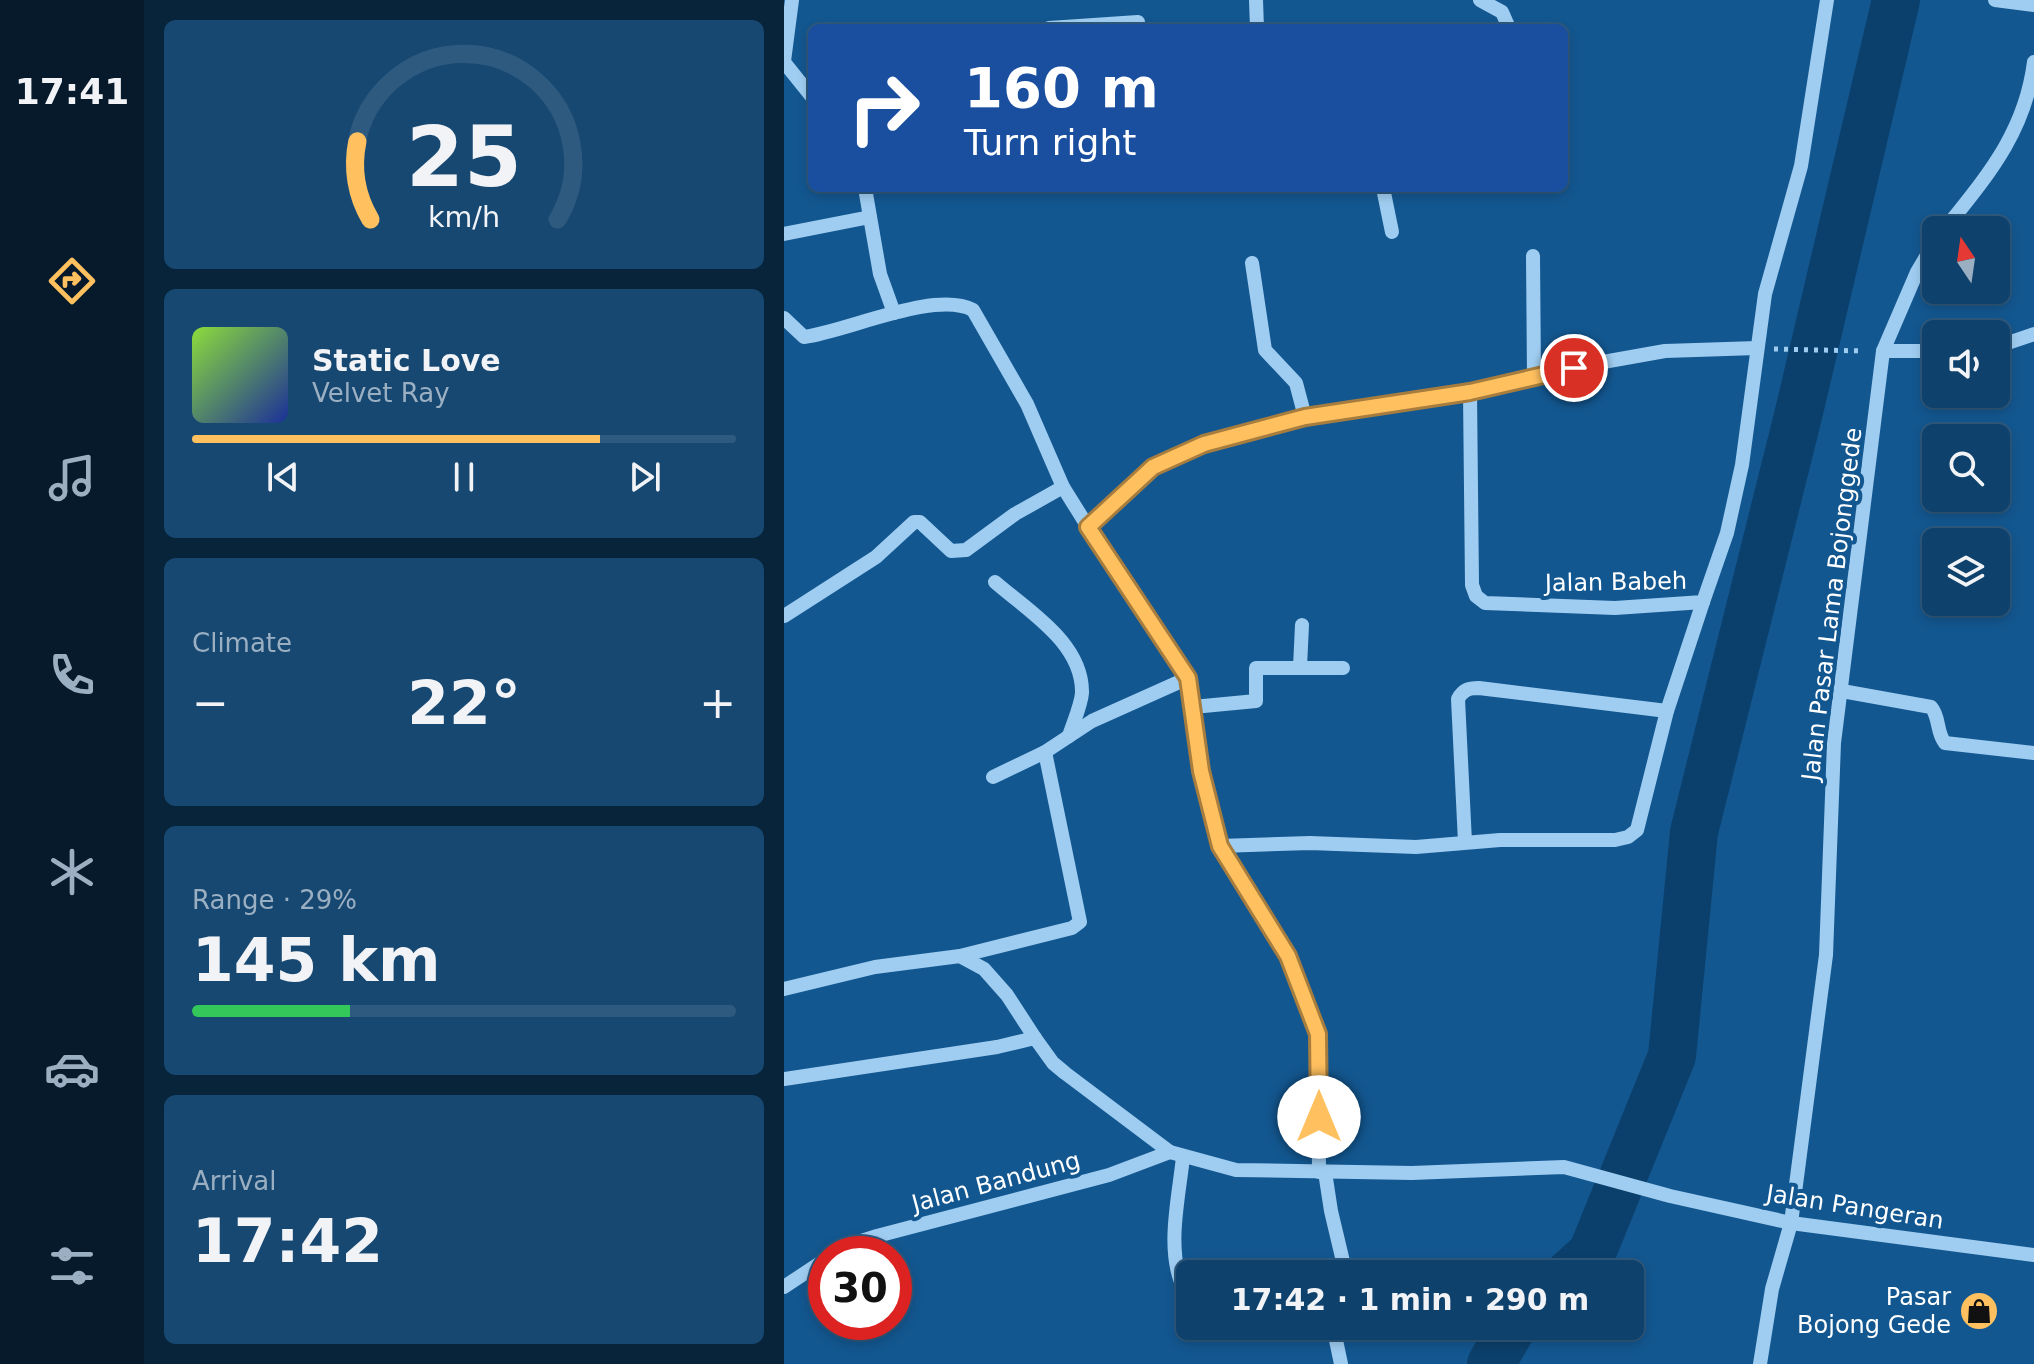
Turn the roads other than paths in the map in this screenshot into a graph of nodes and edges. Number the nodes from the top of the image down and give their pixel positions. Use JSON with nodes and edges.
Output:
{"nodes":[{"id":1,"x":792,"y":0,"type":"edge"},
{"id":2,"x":1256,"y":0,"type":"edge"},
{"id":3,"x":1480,"y":0,"type":"edge"},
{"id":4,"x":1827,"y":0,"type":"edge"},
{"id":5,"x":1995,"y":0,"type":"edge"},
{"id":6,"x":2034,"y":5,"type":"edge"},
{"id":7,"x":1138,"y":22,"type":"dead end"},
{"id":8,"x":1108,"y":24,"type":"edge"},
{"id":9,"x":1257,"y":24,"type":"edge"},
{"id":10,"x":1507,"y":24,"type":"edge"},
{"id":11,"x":784,"y":61,"type":"edge"},
{"id":12,"x":2034,"y":62,"type":"edge"},
{"id":13,"x":808,"y":92,"type":"edge"},
{"id":14,"x":866,"y":192,"type":"edge"},
{"id":15,"x":1384,"y":192,"type":"edge"},
{"id":16,"x":1955,"y":216,"type":"edge"},
{"id":17,"x":870,"y":217,"type":"junction"},
{"id":18,"x":1392,"y":232,"type":"dead end"},
{"id":19,"x":784,"y":234,"type":"edge"},
{"id":20,"x":1533,"y":256,"type":"dead end"},
{"id":21,"x":1252,"y":263,"type":"dead end"},
{"id":22,"x":1922,"y":264,"type":"edge"},
{"id":23,"x":894,"y":313,"type":"junction"},
{"id":24,"x":784,"y":318,"type":"edge"},
{"id":25,"x":2034,"y":334,"type":"edge"},
{"id":26,"x":2010,"y":342,"type":"edge"},
{"id":27,"x":1757,"y":348,"type":"junction"},
{"id":28,"x":1883,"y":351,"type":"junction"},
{"id":29,"x":1922,"y":351,"type":"edge"},
{"id":30,"x":1534,"y":377,"type":"junction"},
{"id":31,"x":1470,"y":392,"type":"junction"},
{"id":32,"x":1305,"y":417,"type":"junction"},
{"id":33,"x":1063,"y":487,"type":"junction"},
{"id":34,"x":1088,"y":527,"type":"junction"},
{"id":35,"x":995,"y":582,"type":"dead end"},
{"id":36,"x":1703,"y":602,"type":"junction"},
{"id":37,"x":784,"y":616,"type":"edge"},
{"id":38,"x":1302,"y":625,"type":"dead end"},
{"id":39,"x":1300,"y":667,"type":"junction"},
{"id":40,"x":1343,"y":668,"type":"dead end"},
{"id":41,"x":1188,"y":678,"type":"junction"},
{"id":42,"x":1842,"y":691,"type":"junction"},
{"id":43,"x":1193,"y":707,"type":"junction"},
{"id":44,"x":1667,"y":711,"type":"junction"},
{"id":45,"x":1069,"y":736,"type":"junction"},
{"id":46,"x":1045,"y":752,"type":"junction"},
{"id":47,"x":2034,"y":753,"type":"edge"},
{"id":48,"x":993,"y":777,"type":"dead end"},
{"id":49,"x":1465,"y":842,"type":"junction"},
{"id":50,"x":1220,"y":846,"type":"junction"},
{"id":51,"x":960,"y":956,"type":"junction"},
{"id":52,"x":784,"y":989,"type":"edge"},
{"id":53,"x":1035,"y":1038,"type":"junction"},
{"id":54,"x":784,"y":1079,"type":"edge"},
{"id":55,"x":1176,"y":1154,"type":"junction"},
{"id":56,"x":1322,"y":1172,"type":"junction"},
{"id":57,"x":1791,"y":1223,"type":"junction"},
{"id":58,"x":877,"y":1236,"type":"edge"},
{"id":59,"x":2034,"y":1255,"type":"edge"},
{"id":60,"x":1177,"y":1260,"type":"edge"},
{"id":61,"x":1343,"y":1260,"type":"edge"},
{"id":62,"x":808,"y":1271,"type":"edge"},
{"id":63,"x":784,"y":1287,"type":"edge"},
{"id":64,"x":1336,"y":1340,"type":"edge"},
{"id":65,"x":1341,"y":1364,"type":"edge"},
{"id":66,"x":1760,"y":1364,"type":"edge"}],
"edges":[{"from":1,"to":11,"type":"street"},
{"from":2,"to":9,"type":"street"},
{"from":3,"to":10,"type":"street"},
{"from":4,"to":27,"type":"street","name":"Jalan Babeh"},
{"from":5,"to":6,"type":"street"},
{"from":7,"to":8,"type":"street"},
{"from":11,"to":13,"type":"street"},
{"from":12,"to":16,"type":"street"},
{"from":14,"to":17,"type":"street"},
{"from":15,"to":18,"type":"street"},
{"from":17,"to":19,"type":"street"},
{"from":17,"to":23,"type":"street"},
{"from":20,"to":30,"type":"street"},
{"from":21,"to":32,"type":"street"},
{"from":22,"to":28,"type":"street","name":"Jalan Pasar Lama Bojonggede"},
{"from":23,"to":24,"type":"street"},
{"from":23,"to":33,"type":"street"},
{"from":25,"to":26,"type":"street"},
{"from":27,"to":30,"type":"street"},
{"from":27,"to":36,"type":"street","name":"Jalan Babeh"},
{"from":28,"to":29,"type":"street"},
{"from":28,"to":42,"type":"street","name":"Jalan Pasar Lama Bojonggede"},
{"from":30,"to":31,"type":"street"},
{"from":31,"to":32,"type":"street"},
{"from":31,"to":36,"type":"street","name":"Jalan Babeh"},
{"from":32,"to":34,"type":"street"},
{"from":33,"to":34,"type":"street"},
{"from":33,"to":37,"type":"street"},
{"from":34,"to":41,"type":"street"},
{"from":35,"to":45,"type":"street"},
{"from":36,"to":44,"type":"street"},
{"from":38,"to":39,"type":"street"},
{"from":39,"to":40,"type":"street"},
{"from":39,"to":43,"type":"street"},
{"from":41,"to":43,"type":"street"},
{"from":41,"to":45,"type":"street"},
{"from":42,"to":47,"type":"street"},
{"from":42,"to":57,"type":"street","name":"Jalan Pasar Lama Bojonggede"},
{"from":43,"to":50,"type":"street"},
{"from":44,"to":49,"type":"street"},
{"from":44,"to":49,"type":"street"},
{"from":45,"to":46,"type":"street"},
{"from":46,"to":48,"type":"street"},
{"from":46,"to":51,"type":"street"},
{"from":49,"to":50,"type":"street"},
{"from":50,"to":56,"type":"street"},
{"from":51,"to":52,"type":"street"},
{"from":51,"to":53,"type":"street"},
{"from":53,"to":54,"type":"street"},
{"from":53,"to":55,"type":"street"},
{"from":55,"to":56,"type":"street"},
{"from":55,"to":58,"type":"street","name":"Jalan Bandung"},
{"from":55,"to":60,"type":"street"},
{"from":56,"to":57,"type":"street","name":"Jalan Pangeran"},
{"from":56,"to":61,"type":"street"},
{"from":57,"to":59,"type":"street","name":"Jalan Pangeran"},
{"from":57,"to":66,"type":"street","name":"Jalan Pasar Lama Bojonggede"},
{"from":62,"to":63,"type":"street"},
{"from":64,"to":65,"type":"street"}]}
